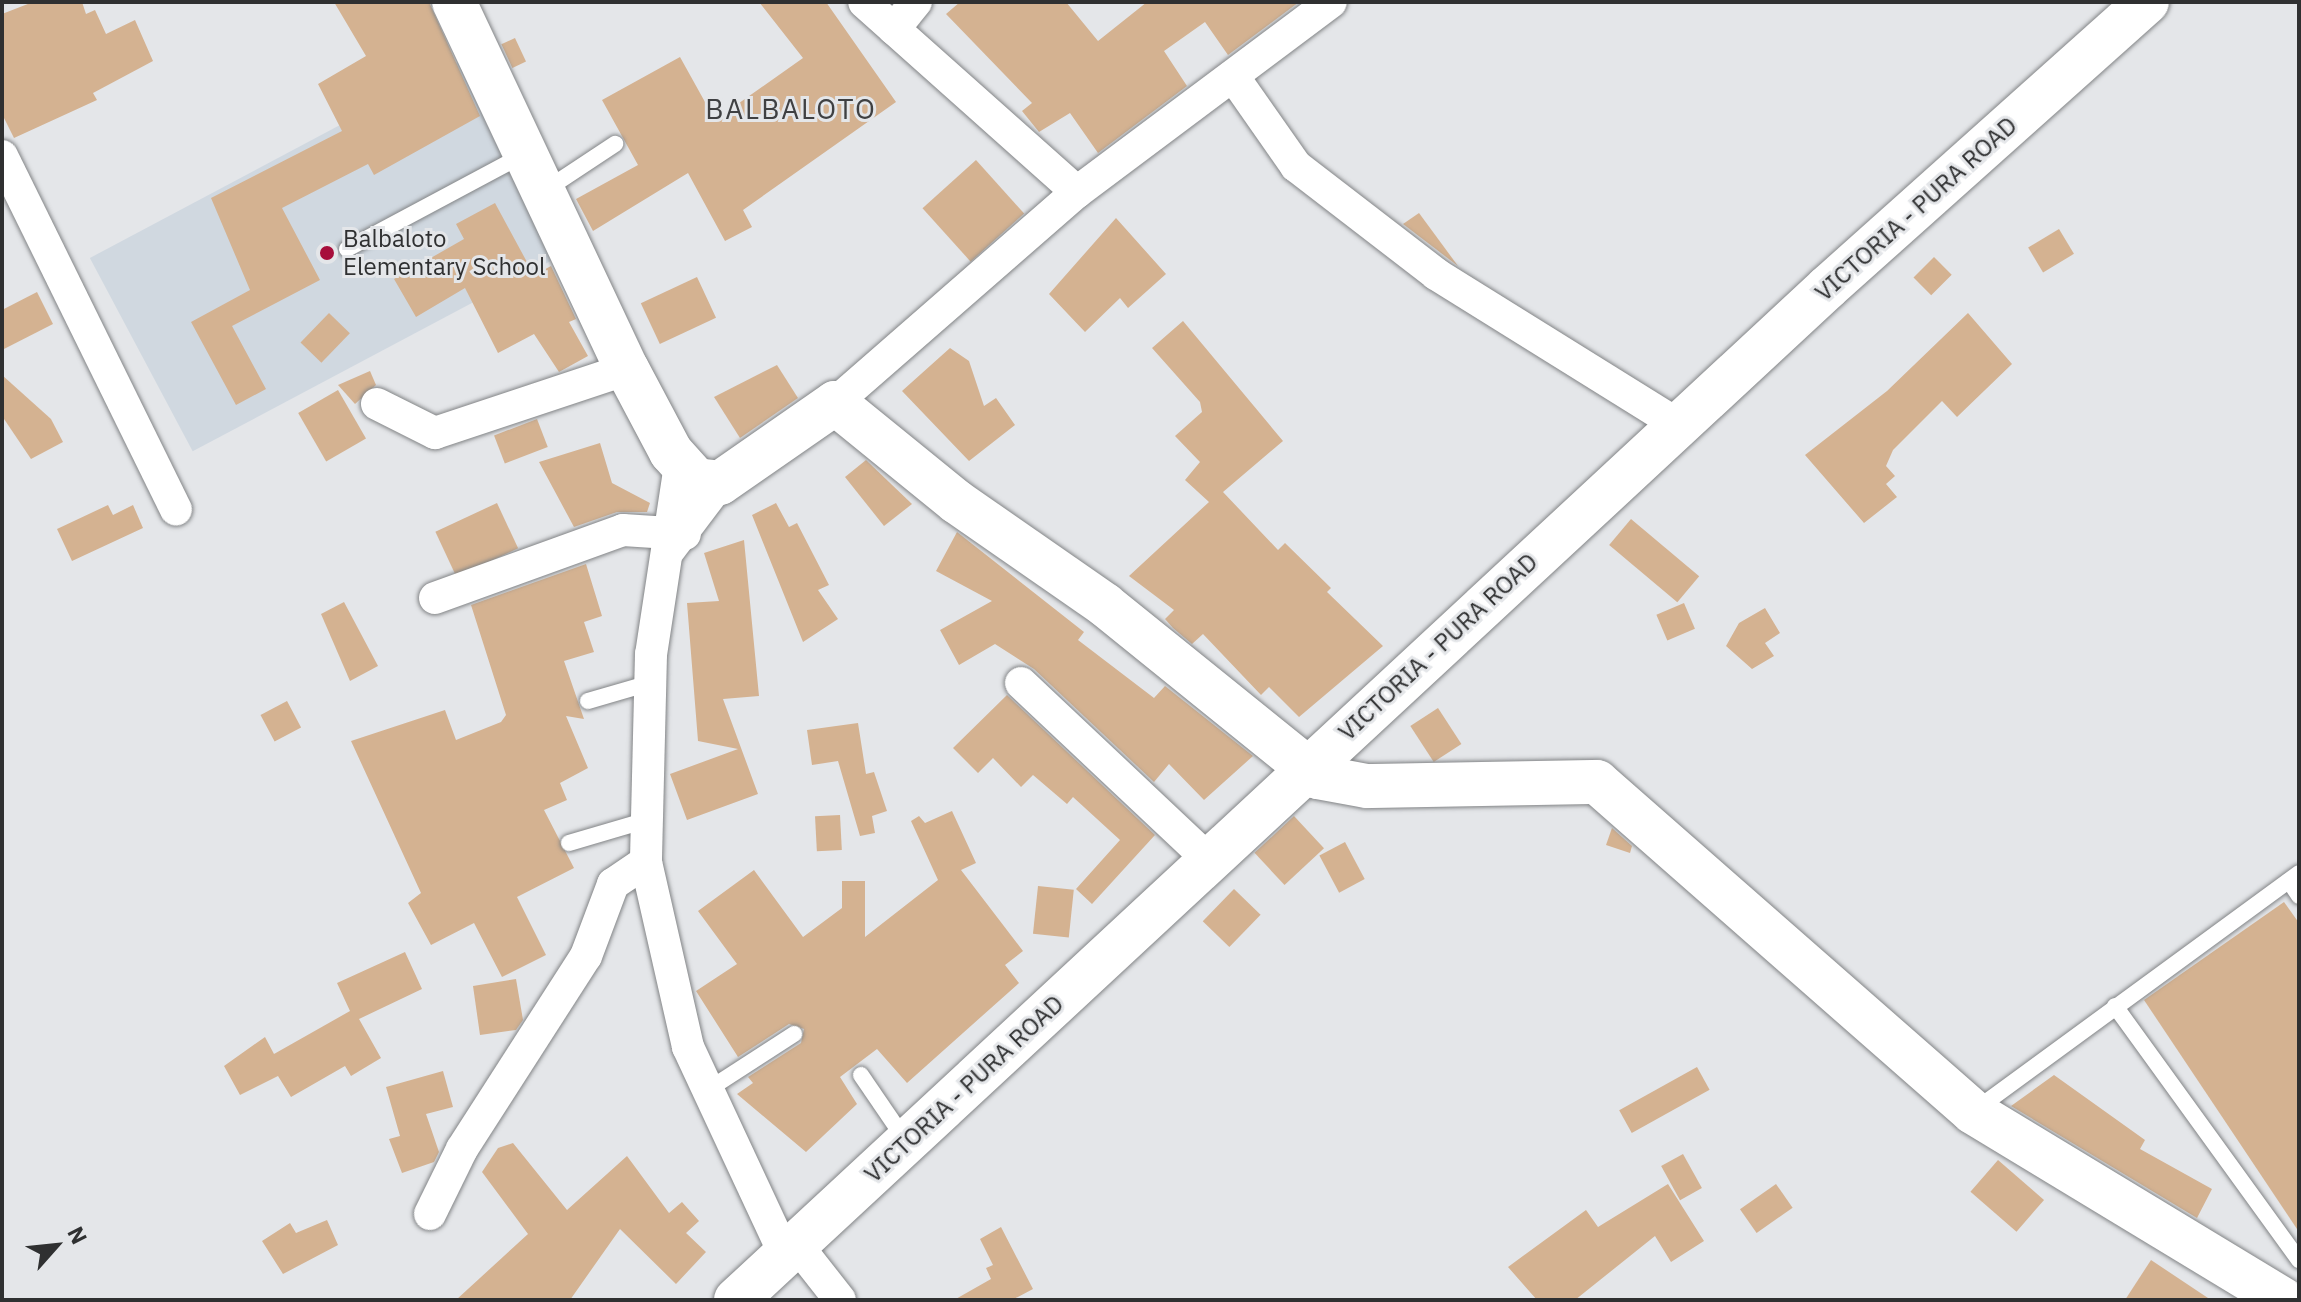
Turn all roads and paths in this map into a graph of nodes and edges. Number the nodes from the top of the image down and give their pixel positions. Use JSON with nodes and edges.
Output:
{"nodes":[{"id":1,"x":454,"y":2,"type":"edge"},
{"id":2,"x":864,"y":2,"type":"edge"},
{"id":3,"x":916,"y":2,"type":"edge"},
{"id":4,"x":1331,"y":2,"type":"edge"},
{"id":5,"x":2147,"y":2,"type":"edge"},
{"id":6,"x":894,"y":29,"type":"junction"},
{"id":7,"x":1233,"y":76,"type":"junction"},
{"id":8,"x":615,"y":144,"type":"dead end"},
{"id":9,"x":2,"y":156,"type":"edge"},
{"id":10,"x":537,"y":170,"type":"junction"},
{"id":11,"x":1077,"y":192,"type":"junction"},
{"id":12,"x":347,"y":249,"type":"dead end"},
{"id":13,"x":627,"y":369,"type":"junction"},
{"id":14,"x":835,"y":403,"type":"junction"},
{"id":15,"x":377,"y":404,"type":"dead end"},
{"id":16,"x":1679,"y":425,"type":"junction"},
{"id":17,"x":680,"y":465,"type":"junction"},
{"id":18,"x":720,"y":483,"type":"junction"},
{"id":19,"x":176,"y":510,"type":"dead end"},
{"id":20,"x":675,"y":539,"type":"junction"},
{"id":21,"x":435,"y":598,"type":"dead end"},
{"id":22,"x":650,"y":683,"type":"junction"},
{"id":23,"x":1021,"y":683,"type":"dead end"},
{"id":24,"x":588,"y":701,"type":"dead end"},
{"id":25,"x":1305,"y":769,"type":"junction"},
{"id":26,"x":647,"y":820,"type":"junction"},
{"id":27,"x":569,"y":843,"type":"dead end"},
{"id":28,"x":1209,"y":860,"type":"junction"},
{"id":29,"x":646,"y":862,"type":"junction"},
{"id":30,"x":2294,"y":877,"type":"edge"},
{"id":31,"x":2299,"y":896,"type":"edge"},
{"id":32,"x":2115,"y":1006,"type":"junction"},
{"id":33,"x":794,"y":1034,"type":"dead end"},
{"id":34,"x":861,"y":1075,"type":"dead end"},
{"id":35,"x":706,"y":1091,"type":"junction"},
{"id":36,"x":1973,"y":1112,"type":"junction"},
{"id":37,"x":907,"y":1142,"type":"junction"},
{"id":38,"x":430,"y":1214,"type":"dead end"},
{"id":39,"x":790,"y":1249,"type":"junction"},
{"id":40,"x":2299,"y":1260,"type":"edge"},
{"id":41,"x":736,"y":1300,"type":"edge"},
{"id":42,"x":840,"y":1300,"type":"edge"},
{"id":43,"x":2284,"y":1300,"type":"edge"}],
"edges":[{"from":1,"to":10,"type":"street"},
{"from":2,"to":6,"type":"street"},
{"from":3,"to":6,"type":"street"},
{"from":4,"to":7,"type":"street"},
{"from":5,"to":16,"type":"street","name":"VICTORIA - PURA ROAD"},
{"from":6,"to":11,"type":"street"},
{"from":7,"to":11,"type":"street"},
{"from":7,"to":16,"type":"street"},
{"from":8,"to":10,"type":"lane"},
{"from":9,"to":19,"type":"street"},
{"from":10,"to":12,"type":"lane"},
{"from":10,"to":13,"type":"street"},
{"from":11,"to":14,"type":"street"},
{"from":13,"to":15,"type":"street"},
{"from":13,"to":17,"type":"street"},
{"from":14,"to":18,"type":"street"},
{"from":14,"to":25,"type":"street"},
{"from":16,"to":25,"type":"street","name":"VICTORIA - PURA ROAD"},
{"from":17,"to":18,"type":"street"},
{"from":17,"to":20,"type":"street"},
{"from":18,"to":20,"type":"street"},
{"from":20,"to":21,"type":"street"},
{"from":20,"to":22,"type":"street"},
{"from":22,"to":24,"type":"lane"},
{"from":22,"to":26,"type":"street"},
{"from":23,"to":28,"type":"street"},
{"from":25,"to":28,"type":"street","name":"VICTORIA - PURA ROAD"},
{"from":25,"to":36,"type":"street"},
{"from":26,"to":27,"type":"lane"},
{"from":26,"to":29,"type":"street"},
{"from":28,"to":37,"type":"street","name":"VICTORIA - PURA ROAD"},
{"from":29,"to":35,"type":"street"},
{"from":29,"to":38,"type":"street"},
{"from":30,"to":31,"type":"lane"},
{"from":30,"to":32,"type":"lane"},
{"from":32,"to":36,"type":"lane"},
{"from":32,"to":40,"type":"lane"},
{"from":33,"to":35,"type":"lane"},
{"from":34,"to":37,"type":"lane"},
{"from":35,"to":39,"type":"street"},
{"from":36,"to":43,"type":"street"},
{"from":37,"to":39,"type":"street","name":"VICTORIA - PURA ROAD"},
{"from":39,"to":41,"type":"street","name":"VICTORIA - PURA ROAD"},
{"from":39,"to":42,"type":"street"}]}
